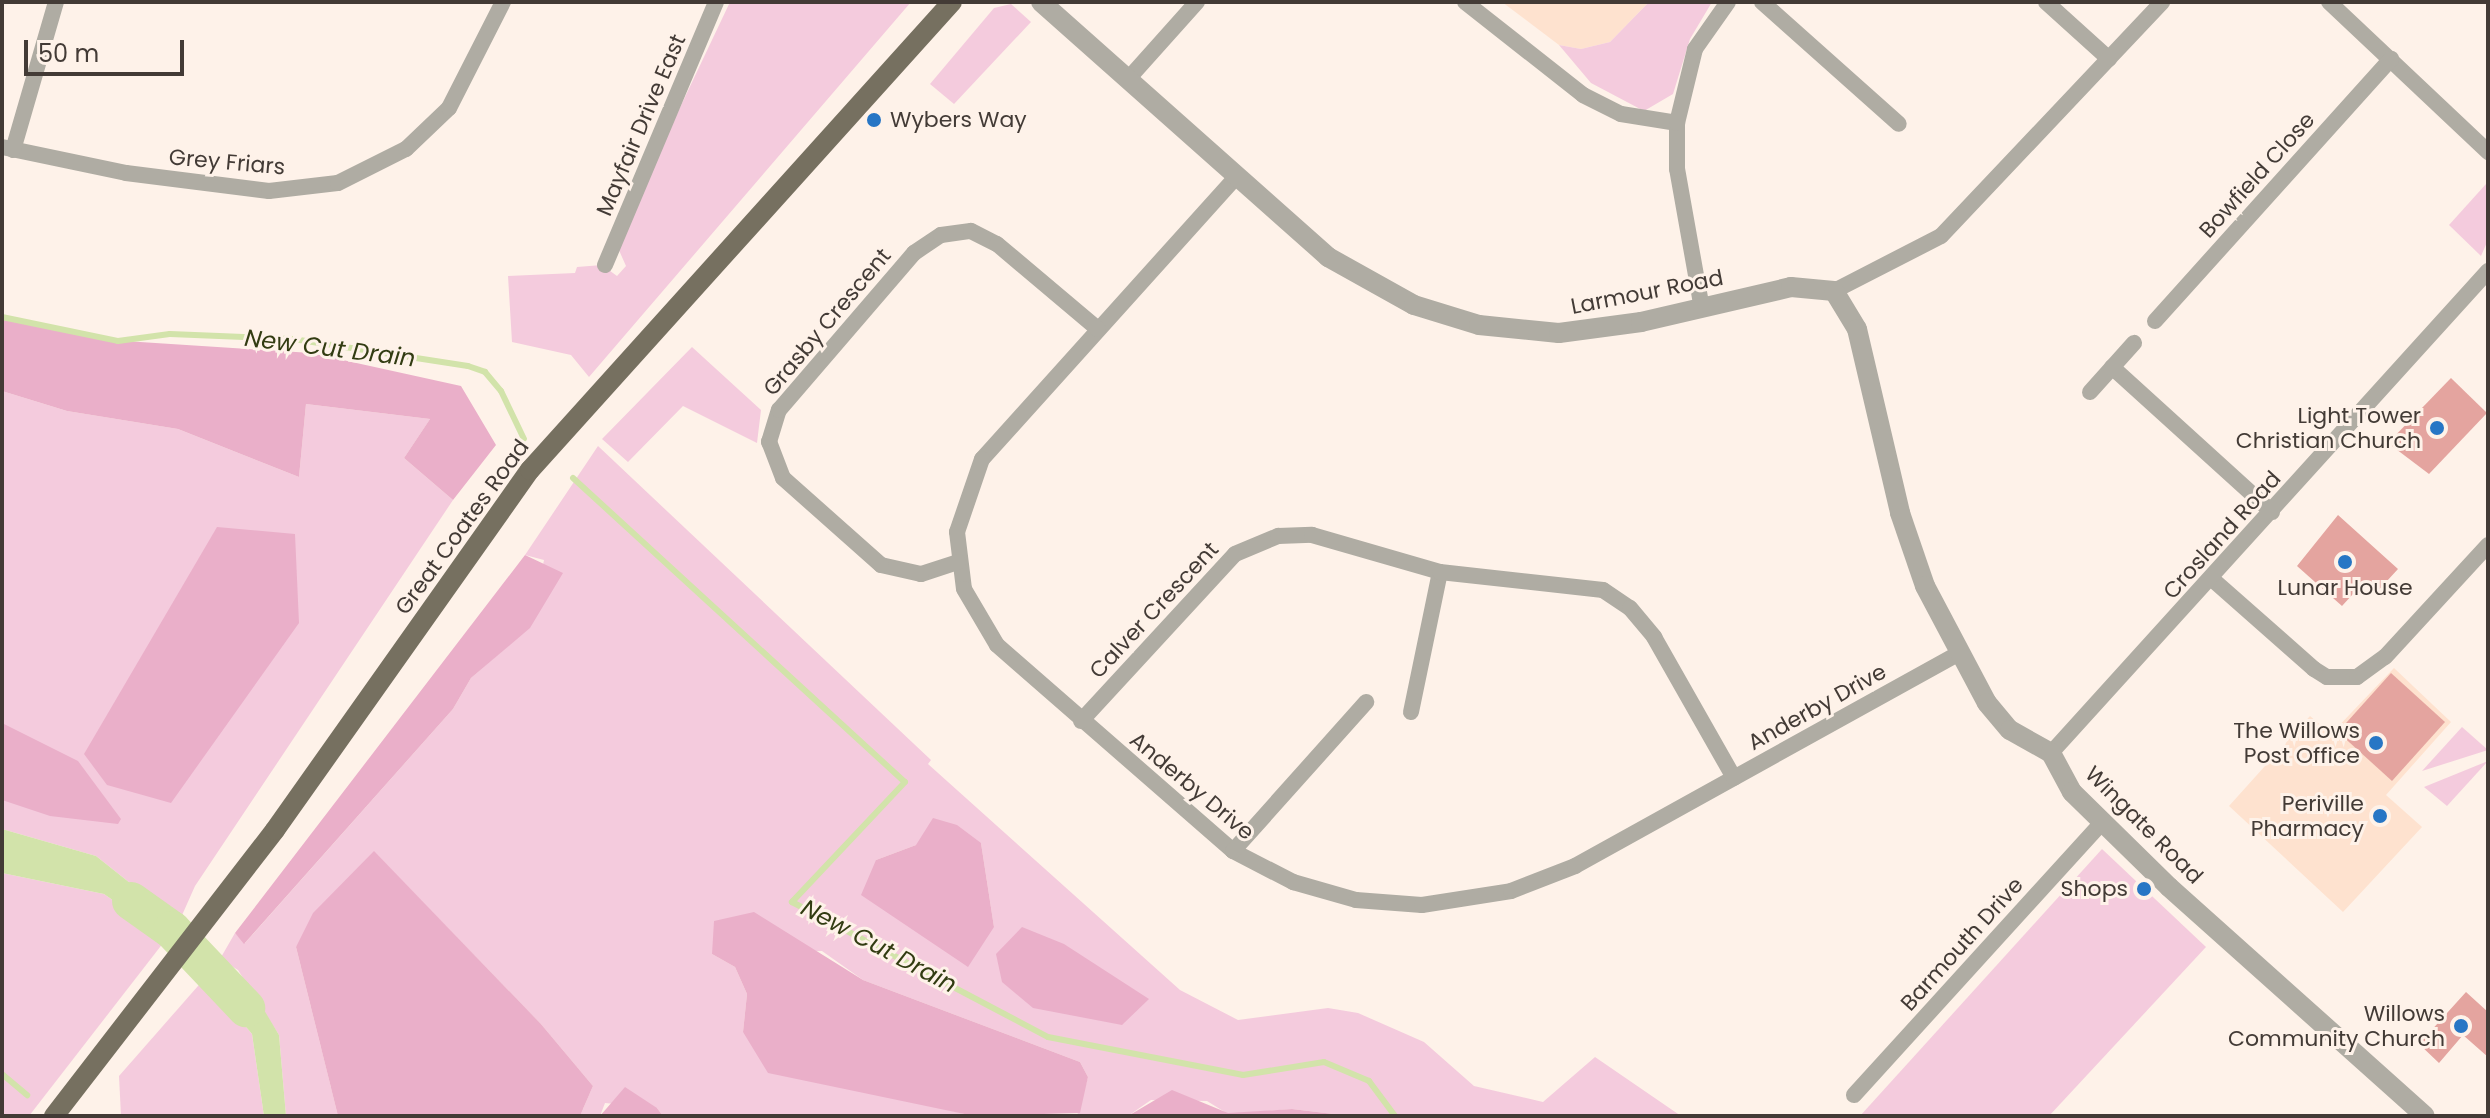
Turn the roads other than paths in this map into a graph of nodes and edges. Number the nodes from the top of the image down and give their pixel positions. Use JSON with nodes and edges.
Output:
{"nodes":[{"id":1,"x":56,"y":2,"type":"edge"},
{"id":2,"x":503,"y":2,"type":"edge"},
{"id":3,"x":716,"y":2,"type":"edge"},
{"id":4,"x":952,"y":2,"type":"edge"},
{"id":5,"x":1041,"y":2,"type":"edge"},
{"id":6,"x":1197,"y":2,"type":"edge"},
{"id":7,"x":1465,"y":2,"type":"edge"},
{"id":8,"x":1728,"y":2,"type":"edge"},
{"id":9,"x":1762,"y":2,"type":"edge"},
{"id":10,"x":2046,"y":2,"type":"edge"},
{"id":11,"x":2162,"y":2,"type":"edge"},
{"id":12,"x":2329,"y":2,"type":"edge"},
{"id":13,"x":2109,"y":59,"type":"junction"},
{"id":14,"x":2391,"y":59,"type":"junction"},
{"id":15,"x":1129,"y":78,"type":"junction"},
{"id":16,"x":1677,"y":123,"type":"junction"},
{"id":17,"x":1899,"y":124,"type":"dead end"},
{"id":18,"x":7,"y":148,"type":"edge"},
{"id":19,"x":2488,"y":152,"type":"edge"},
{"id":20,"x":1237,"y":176,"type":"junction"},
{"id":21,"x":605,"y":265,"type":"dead end"},
{"id":22,"x":2488,"y":271,"type":"edge"},
{"id":23,"x":1834,"y":291,"type":"junction"},
{"id":24,"x":1702,"y":309,"type":"junction"},
{"id":25,"x":2155,"y":321,"type":"dead end"},
{"id":26,"x":1098,"y":329,"type":"junction"},
{"id":27,"x":2134,"y":343,"type":"dead end"},
{"id":28,"x":2112,"y":367,"type":"junction"},
{"id":29,"x":2090,"y":392,"type":"dead end"},
{"id":30,"x":2272,"y":512,"type":"junction"},
{"id":31,"x":2488,"y":545,"type":"edge"},
{"id":32,"x":958,"y":562,"type":"junction"},
{"id":33,"x":1440,"y":572,"type":"junction"},
{"id":34,"x":2212,"y":579,"type":"junction"},
{"id":35,"x":1959,"y":653,"type":"junction"},
{"id":36,"x":1366,"y":702,"type":"dead end"},
{"id":37,"x":1411,"y":712,"type":"dead end"},
{"id":38,"x":1081,"y":721,"type":"junction"},
{"id":39,"x":2051,"y":753,"type":"junction"},
{"id":40,"x":1734,"y":778,"type":"junction"},
{"id":41,"x":2102,"y":822,"type":"junction"},
{"id":42,"x":1233,"y":851,"type":"junction"},
{"id":43,"x":1854,"y":1095,"type":"dead end"},
{"id":44,"x":54,"y":1116,"type":"edge"},
{"id":45,"x":2425,"y":1116,"type":"edge"}],
"edges":[{"from":1,"to":18,"type":"street"},
{"from":2,"to":18,"type":"street","name":"Grey Friars"},
{"from":3,"to":21,"type":"street","name":"Mayfair Drive East"},
{"from":4,"to":44,"type":"main road","name":"Great Coates Road"},
{"from":5,"to":15,"type":"street","name":"Larmour Road"},
{"from":6,"to":15,"type":"street"},
{"from":7,"to":16,"type":"street"},
{"from":8,"to":16,"type":"street"},
{"from":9,"to":17,"type":"street"},
{"from":10,"to":13,"type":"street"},
{"from":11,"to":13,"type":"street"},
{"from":12,"to":14,"type":"street"},
{"from":13,"to":23,"type":"street"},
{"from":14,"to":19,"type":"street"},
{"from":14,"to":25,"type":"street","name":"Bowfield Close"},
{"from":15,"to":20,"type":"street","name":"Larmour Road"},
{"from":16,"to":24,"type":"street"},
{"from":20,"to":24,"type":"street","name":"Larmour Road"},
{"from":20,"to":26,"type":"street","name":"Anderby Drive"},
{"from":22,"to":30,"type":"street","name":"Crosland Road"},
{"from":23,"to":24,"type":"street","name":"Larmour Road"},
{"from":23,"to":35,"type":"street"},
{"from":26,"to":32,"type":"street","name":"Anderby Drive"},
{"from":26,"to":32,"type":"street","name":"Grasby Crescent"},
{"from":27,"to":28,"type":"street"},
{"from":28,"to":29,"type":"street"},
{"from":28,"to":30,"type":"street"},
{"from":30,"to":34,"type":"street","name":"Crosland Road"},
{"from":31,"to":34,"type":"street"},
{"from":32,"to":38,"type":"street","name":"Anderby Drive"},
{"from":33,"to":37,"type":"street"},
{"from":33,"to":38,"type":"street","name":"Calver Crescent"},
{"from":33,"to":40,"type":"street","name":"Calver Crescent"},
{"from":34,"to":39,"type":"street","name":"Crosland Road"},
{"from":35,"to":39,"type":"street"},
{"from":35,"to":40,"type":"street","name":"Anderby Drive"},
{"from":36,"to":42,"type":"street"},
{"from":38,"to":42,"type":"street","name":"Anderby Drive"},
{"from":39,"to":41,"type":"street","name":"Wingate Road"},
{"from":40,"to":42,"type":"street","name":"Anderby Drive"},
{"from":41,"to":43,"type":"street","name":"Barmouth Drive"},
{"from":41,"to":45,"type":"street","name":"Wingate Road"}]}
